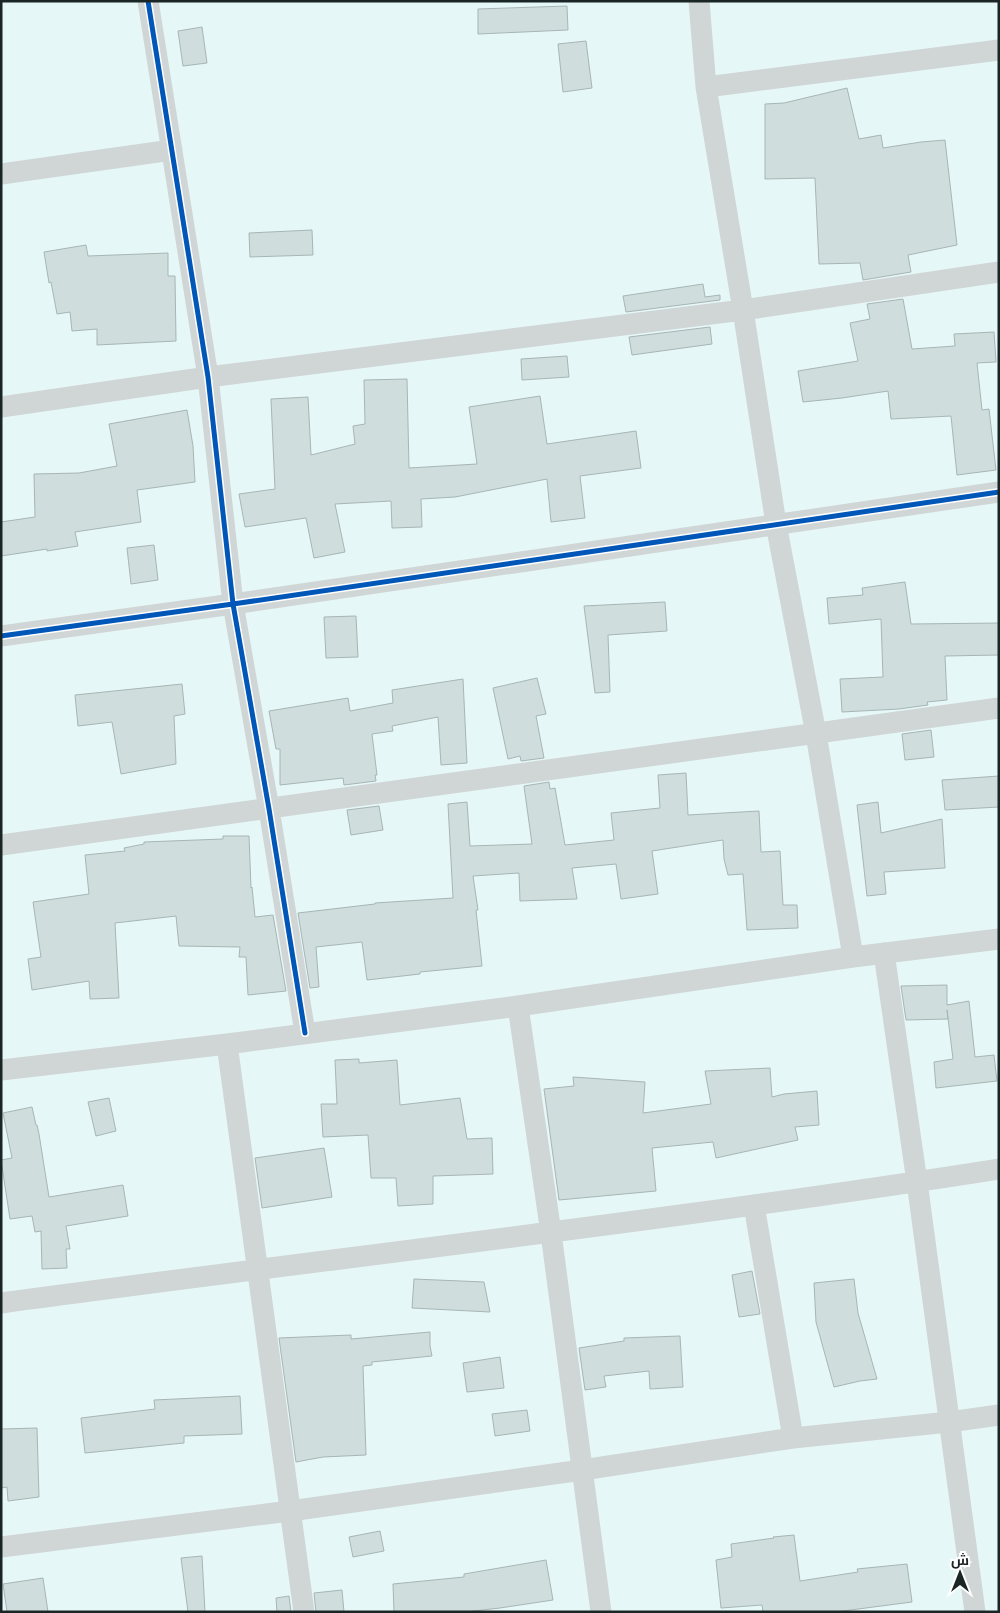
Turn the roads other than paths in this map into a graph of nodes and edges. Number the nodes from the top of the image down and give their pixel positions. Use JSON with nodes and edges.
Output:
{"nodes":[{"id":1,"x":148,"y":1,"type":"edge"},
{"id":2,"x":699,"y":1,"type":"edge"},
{"id":3,"x":999,"y":50,"type":"edge"},
{"id":4,"x":706,"y":87,"type":"junction"},
{"id":5,"x":172,"y":150,"type":"junction"},
{"id":6,"x":1,"y":174,"type":"edge"},
{"id":7,"x":999,"y":272,"type":"edge"},
{"id":8,"x":743,"y":310,"type":"junction"},
{"id":9,"x":208,"y":377,"type":"junction"},
{"id":10,"x":1,"y":407,"type":"edge"},
{"id":11,"x":999,"y":492,"type":"edge"},
{"id":12,"x":776,"y":524,"type":"junction"},
{"id":13,"x":233,"y":604,"type":"junction"},
{"id":14,"x":1,"y":636,"type":"edge"},
{"id":15,"x":999,"y":708,"type":"edge"},
{"id":16,"x":816,"y":734,"type":"junction"},
{"id":17,"x":269,"y":809,"type":"junction"},
{"id":18,"x":1,"y":845,"type":"edge"},
{"id":19,"x":999,"y":939,"type":"edge"},
{"id":20,"x":884,"y":953,"type":"junction"},
{"id":21,"x":853,"y":957,"type":"junction"},
{"id":22,"x":518,"y":1006,"type":"junction"},
{"id":23,"x":304,"y":1033,"type":"junction"},
{"id":24,"x":228,"y":1044,"type":"junction"},
{"id":25,"x":1,"y":1070,"type":"edge"},
{"id":26,"x":999,"y":1169,"type":"edge"},
{"id":27,"x":917,"y":1182,"type":"junction"},
{"id":28,"x":754,"y":1204,"type":"junction"},
{"id":29,"x":552,"y":1233,"type":"junction"},
{"id":30,"x":259,"y":1268,"type":"junction"},
{"id":31,"x":1,"y":1303,"type":"edge"},
{"id":32,"x":999,"y":1416,"type":"edge"},
{"id":33,"x":950,"y":1422,"type":"junction"},
{"id":34,"x":793,"y":1438,"type":"junction"},
{"id":35,"x":582,"y":1470,"type":"junction"},
{"id":36,"x":290,"y":1511,"type":"junction"},
{"id":37,"x":1,"y":1547,"type":"edge"},
{"id":38,"x":304,"y":1612,"type":"edge"},
{"id":39,"x":601,"y":1612,"type":"edge"},
{"id":40,"x":975,"y":1612,"type":"edge"}],
"edges":[{"from":1,"to":5,"type":"street"},
{"from":2,"to":4,"type":"street"},
{"from":3,"to":4,"type":"street"},
{"from":4,"to":8,"type":"street"},
{"from":5,"to":6,"type":"street"},
{"from":5,"to":9,"type":"street"},
{"from":7,"to":8,"type":"street"},
{"from":8,"to":9,"type":"street"},
{"from":8,"to":12,"type":"street"},
{"from":9,"to":10,"type":"street"},
{"from":9,"to":13,"type":"street"},
{"from":11,"to":12,"type":"street"},
{"from":12,"to":13,"type":"street"},
{"from":12,"to":16,"type":"street"},
{"from":13,"to":14,"type":"street"},
{"from":13,"to":17,"type":"street"},
{"from":15,"to":16,"type":"street"},
{"from":16,"to":17,"type":"street"},
{"from":16,"to":21,"type":"street"},
{"from":17,"to":18,"type":"street"},
{"from":17,"to":23,"type":"street"},
{"from":19,"to":20,"type":"street"},
{"from":20,"to":21,"type":"street"},
{"from":20,"to":27,"type":"street"},
{"from":21,"to":22,"type":"street"},
{"from":22,"to":23,"type":"street"},
{"from":22,"to":29,"type":"street"},
{"from":23,"to":24,"type":"street"},
{"from":24,"to":25,"type":"street"},
{"from":24,"to":30,"type":"street"},
{"from":26,"to":27,"type":"street"},
{"from":27,"to":28,"type":"street"},
{"from":27,"to":33,"type":"street"},
{"from":28,"to":29,"type":"street"},
{"from":28,"to":34,"type":"street"},
{"from":29,"to":30,"type":"street"},
{"from":29,"to":35,"type":"street"},
{"from":30,"to":31,"type":"street"},
{"from":30,"to":36,"type":"street"},
{"from":32,"to":33,"type":"street"},
{"from":33,"to":34,"type":"street"},
{"from":33,"to":40,"type":"street"},
{"from":34,"to":35,"type":"street"},
{"from":35,"to":36,"type":"street"},
{"from":35,"to":39,"type":"street"},
{"from":36,"to":37,"type":"street"},
{"from":36,"to":38,"type":"street"}]}
